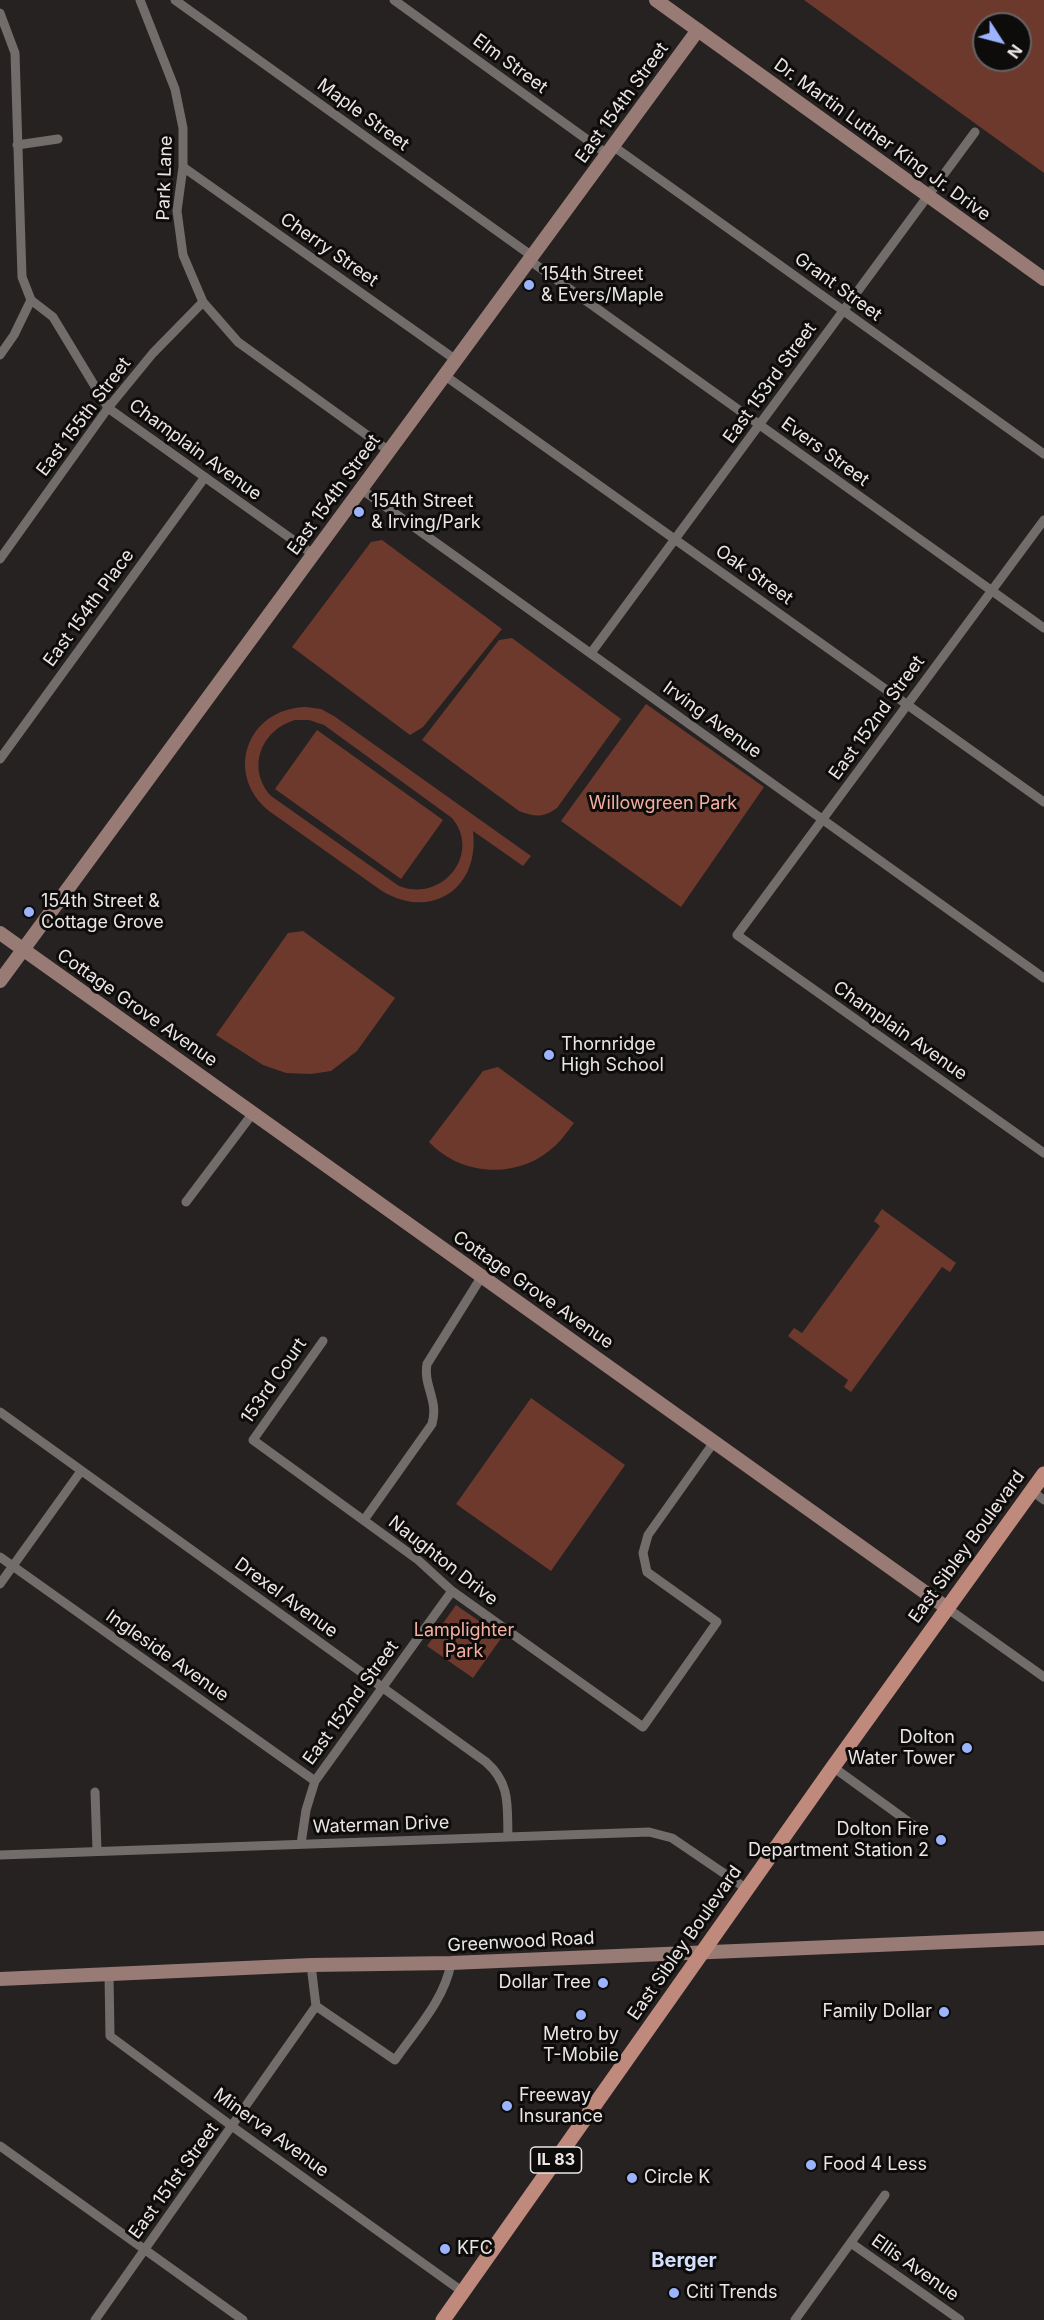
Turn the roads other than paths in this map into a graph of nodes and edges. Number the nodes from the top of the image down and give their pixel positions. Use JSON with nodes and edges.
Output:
{"nodes":[{"id":1,"x":140,"y":0,"type":"edge"},
{"id":2,"x":175,"y":0,"type":"edge"},
{"id":3,"x":394,"y":0,"type":"edge"},
{"id":4,"x":656,"y":0,"type":"edge"},
{"id":5,"x":0,"y":13,"type":"edge"},
{"id":6,"x":698,"y":30,"type":"junction"},
{"id":7,"x":975,"y":132,"type":"dead end"},
{"id":8,"x":58,"y":139,"type":"dead end"},
{"id":9,"x":17,"y":145,"type":"junction"},
{"id":10,"x":610,"y":150,"type":"junction"},
{"id":11,"x":183,"y":167,"type":"junction"},
{"id":12,"x":928,"y":196,"type":"junction"},
{"id":13,"x":531,"y":258,"type":"junction"},
{"id":14,"x":1044,"y":279,"type":"edge"},
{"id":15,"x":31,"y":300,"type":"junction"},
{"id":16,"x":203,"y":302,"type":"junction"},
{"id":17,"x":843,"y":311,"type":"junction"},
{"id":18,"x":0,"y":354,"type":"edge"},
{"id":19,"x":456,"y":360,"type":"junction"},
{"id":20,"x":444,"y":375,"type":"junction"},
{"id":21,"x":108,"y":408,"type":"junction"},
{"id":22,"x":759,"y":425,"type":"junction"},
{"id":23,"x":389,"y":451,"type":"junction"},
{"id":24,"x":1044,"y":454,"type":"edge"},
{"id":25,"x":205,"y":477,"type":"junction"},
{"id":26,"x":361,"y":489,"type":"junction"},
{"id":27,"x":1044,"y":520,"type":"edge"},
{"id":28,"x":675,"y":539,"type":"junction"},
{"id":29,"x":314,"y":555,"type":"junction"},
{"id":30,"x":0,"y":558,"type":"edge"},
{"id":31,"x":992,"y":591,"type":"junction"},
{"id":32,"x":1044,"y":628,"type":"edge"},
{"id":33,"x":591,"y":654,"type":"junction"},
{"id":34,"x":908,"y":705,"type":"junction"},
{"id":35,"x":0,"y":759,"type":"edge"},
{"id":36,"x":1044,"y":802,"type":"edge"},
{"id":37,"x":823,"y":819,"type":"junction"},
{"id":38,"x":0,"y":933,"type":"edge"},
{"id":39,"x":737,"y":935,"type":"joint"},
{"id":40,"x":22,"y":949,"type":"junction"},
{"id":41,"x":1044,"y":978,"type":"edge"},
{"id":42,"x":0,"y":981,"type":"edge"},
{"id":43,"x":253,"y":1113,"type":"junction"},
{"id":44,"x":1044,"y":1153,"type":"edge"},
{"id":45,"x":186,"y":1202,"type":"dead end"},
{"id":46,"x":482,"y":1276,"type":"junction"},
{"id":47,"x":323,"y":1341,"type":"dead end"},
{"id":48,"x":0,"y":1412,"type":"edge"},
{"id":49,"x":253,"y":1440,"type":"joint"},
{"id":50,"x":714,"y":1442,"type":"junction"},
{"id":51,"x":81,"y":1471,"type":"junction"},
{"id":52,"x":1044,"y":1474,"type":"edge"},
{"id":53,"x":1038,"y":1495,"type":"edge"},
{"id":54,"x":364,"y":1520,"type":"junction"},
{"id":55,"x":0,"y":1557,"type":"edge"},
{"id":56,"x":12,"y":1566,"type":"junction"},
{"id":57,"x":0,"y":1584,"type":"edge"},
{"id":58,"x":452,"y":1591,"type":"junction"},
{"id":59,"x":947,"y":1608,"type":"junction"},
{"id":60,"x":1044,"y":1677,"type":"edge"},
{"id":61,"x":383,"y":1688,"type":"junction"},
{"id":62,"x":833,"y":1767,"type":"junction"},
{"id":63,"x":315,"y":1781,"type":"junction"},
{"id":64,"x":95,"y":1792,"type":"dead end"},
{"id":65,"x":917,"y":1828,"type":"dead end"},
{"id":66,"x":508,"y":1837,"type":"junction"},
{"id":67,"x":301,"y":1845,"type":"junction"},
{"id":68,"x":97,"y":1850,"type":"junction"},
{"id":69,"x":0,"y":1855,"type":"edge"},
{"id":70,"x":747,"y":1889,"type":"junction"},
{"id":71,"x":1044,"y":1938,"type":"edge"},
{"id":72,"x":703,"y":1952,"type":"junction"},
{"id":73,"x":451,"y":1963,"type":"junction"},
{"id":74,"x":311,"y":1965,"type":"junction"},
{"id":75,"x":109,"y":1974,"type":"junction"},
{"id":76,"x":0,"y":1979,"type":"edge"},
{"id":77,"x":316,"y":2006,"type":"junction"},
{"id":78,"x":233,"y":2127,"type":"junction"},
{"id":79,"x":0,"y":2146,"type":"edge"},
{"id":80,"x":885,"y":2195,"type":"dead end"},
{"id":81,"x":851,"y":2243,"type":"junction"},
{"id":82,"x":144,"y":2251,"type":"junction"},
{"id":83,"x":463,"y":2292,"type":"junction"},
{"id":84,"x":95,"y":2320,"type":"edge"},
{"id":85,"x":243,"y":2320,"type":"edge"},
{"id":86,"x":443,"y":2320,"type":"edge"},
{"id":87,"x":795,"y":2320,"type":"edge"},
{"id":88,"x":960,"y":2320,"type":"edge"}],
"edges":[{"from":1,"to":11,"type":"street","name":"Park Lane"},
{"from":2,"to":13,"type":"street","name":"Maple Street"},
{"from":3,"to":10,"type":"street","name":"Elm Street"},
{"from":4,"to":6,"type":"street","name":"Dr. Martin Luther King Jr. Drive"},
{"from":5,"to":9,"type":"street"},
{"from":6,"to":10,"type":"street","name":"East 154th Street"},
{"from":6,"to":12,"type":"street","name":"Dr. Martin Luther King Jr. Drive"},
{"from":7,"to":12,"type":"street","name":"East 153rd Street"},
{"from":8,"to":9,"type":"street"},
{"from":9,"to":15,"type":"street"},
{"from":10,"to":13,"type":"street","name":"East 154th Street"},
{"from":10,"to":17,"type":"street","name":"Grant Street"},
{"from":11,"to":16,"type":"street","name":"Park Lane"},
{"from":11,"to":19,"type":"street","name":"Cherry Street"},
{"from":12,"to":14,"type":"street","name":"Dr. Martin Luther King Jr. Drive"},
{"from":12,"to":17,"type":"street","name":"East 153rd Street"},
{"from":13,"to":19,"type":"street","name":"East 154th Street"},
{"from":13,"to":22,"type":"street","name":"Evers Street"},
{"from":15,"to":18,"type":"street"},
{"from":15,"to":21,"type":"street","name":"Champlain Avenue"},
{"from":16,"to":21,"type":"street","name":"East 155th Street"},
{"from":16,"to":23,"type":"street","name":"Park Lane"},
{"from":17,"to":22,"type":"street","name":"East 153rd Street"},
{"from":17,"to":24,"type":"street","name":"Grant Street"},
{"from":19,"to":20,"type":"street","name":"East 154th Street"},
{"from":20,"to":23,"type":"street","name":"East 154th Street"},
{"from":20,"to":28,"type":"street","name":"Oak Street"},
{"from":21,"to":25,"type":"street","name":"Champlain Avenue"},
{"from":21,"to":30,"type":"street","name":"East 155th Street"},
{"from":22,"to":28,"type":"street","name":"East 153rd Street"},
{"from":22,"to":31,"type":"street","name":"Evers Street"},
{"from":23,"to":26,"type":"street","name":"East 154th Street"},
{"from":25,"to":29,"type":"street","name":"Champlain Avenue"},
{"from":25,"to":35,"type":"street","name":"East 154th Place"},
{"from":26,"to":29,"type":"street","name":"East 154th Street"},
{"from":26,"to":33,"type":"street","name":"Irving Avenue"},
{"from":27,"to":31,"type":"street","name":"East 152nd Street"},
{"from":28,"to":33,"type":"street","name":"East 153rd Street"},
{"from":28,"to":34,"type":"street","name":"Oak Street"},
{"from":29,"to":40,"type":"street","name":"East 154th Street"},
{"from":31,"to":32,"type":"street","name":"Evers Street"},
{"from":31,"to":34,"type":"street","name":"East 152nd Street"},
{"from":33,"to":37,"type":"street","name":"Irving Avenue"},
{"from":34,"to":36,"type":"street","name":"Oak Street"},
{"from":34,"to":37,"type":"street","name":"East 152nd Street"},
{"from":37,"to":39,"type":"street","name":"East 152nd Street"},
{"from":37,"to":41,"type":"street","name":"Irving Avenue"},
{"from":38,"to":40,"type":"street","name":"Cottage Grove Avenue"},
{"from":39,"to":44,"type":"street","name":"Champlain Avenue"},
{"from":40,"to":42,"type":"street","name":"East 154th Street"},
{"from":40,"to":43,"type":"street","name":"Cottage Grove Avenue"},
{"from":43,"to":45,"type":"street"},
{"from":43,"to":46,"type":"street","name":"Cottage Grove Avenue"},
{"from":46,"to":50,"type":"street","name":"Cottage Grove Avenue"},
{"from":46,"to":54,"type":"street"},
{"from":47,"to":49,"type":"street","name":"153rd Court"},
{"from":48,"to":51,"type":"street","name":"Drexel Avenue"},
{"from":49,"to":54,"type":"street","name":"Naughton Drive"},
{"from":50,"to":58,"type":"street","name":"Naughton Drive"},
{"from":50,"to":59,"type":"street","name":"Cottage Grove Avenue"},
{"from":51,"to":56,"type":"street"},
{"from":51,"to":61,"type":"street","name":"Drexel Avenue"},
{"from":52,"to":53,"type":"main road","name":"East Sibley Boulevard","number":"IL 83"},
{"from":53,"to":59,"type":"main road","name":"East Sibley Boulevard","number":"IL 83"},
{"from":54,"to":58,"type":"street","name":"Naughton Drive"},
{"from":55,"to":56,"type":"street","name":"Ingleside Avenue"},
{"from":56,"to":57,"type":"street"},
{"from":56,"to":63,"type":"street","name":"Ingleside Avenue"},
{"from":58,"to":61,"type":"street","name":"East 152nd Street"},
{"from":59,"to":60,"type":"street","name":"Cottage Grove Avenue"},
{"from":59,"to":62,"type":"main road","name":"East Sibley Boulevard","number":"IL 83"},
{"from":61,"to":63,"type":"street","name":"East 152nd Street"},
{"from":61,"to":66,"type":"street","name":"Drexel Avenue"},
{"from":62,"to":65,"type":"street"},
{"from":62,"to":70,"type":"main road","name":"East Sibley Boulevard","number":"IL 83"},
{"from":63,"to":67,"type":"street","name":"East 152nd Street"},
{"from":64,"to":68,"type":"street"},
{"from":66,"to":67,"type":"street","name":"Waterman Drive"},
{"from":66,"to":70,"type":"street","name":"Waterman Drive"},
{"from":67,"to":68,"type":"street","name":"Waterman Drive"},
{"from":68,"to":69,"type":"street","name":"Waterman Drive"},
{"from":70,"to":72,"type":"main road","name":"East Sibley Boulevard","number":"IL 83"},
{"from":71,"to":72,"type":"street","name":"Greenwood Road"},
{"from":72,"to":73,"type":"street","name":"Greenwood Road"},
{"from":72,"to":83,"type":"main road","name":"East Sibley Boulevard","number":"IL 83"},
{"from":73,"to":74,"type":"street","name":"Greenwood Road"},
{"from":73,"to":77,"type":"street"},
{"from":74,"to":75,"type":"street","name":"Greenwood Road"},
{"from":74,"to":77,"type":"street"},
{"from":75,"to":76,"type":"street","name":"Greenwood Road"},
{"from":75,"to":78,"type":"street","name":"Minerva Avenue"},
{"from":77,"to":78,"type":"street","name":"East 151st Street"},
{"from":78,"to":82,"type":"street","name":"East 151st Street"},
{"from":78,"to":83,"type":"street","name":"Minerva Avenue"},
{"from":79,"to":82,"type":"street"},
{"from":80,"to":81,"type":"street"},
{"from":81,"to":87,"type":"street"},
{"from":81,"to":88,"type":"street","name":"Ellis Avenue"},
{"from":82,"to":84,"type":"street","name":"East 151st Street"},
{"from":82,"to":85,"type":"street"},
{"from":83,"to":86,"type":"main road","name":"East Sibley Boulevard","number":"IL 83"}]}
